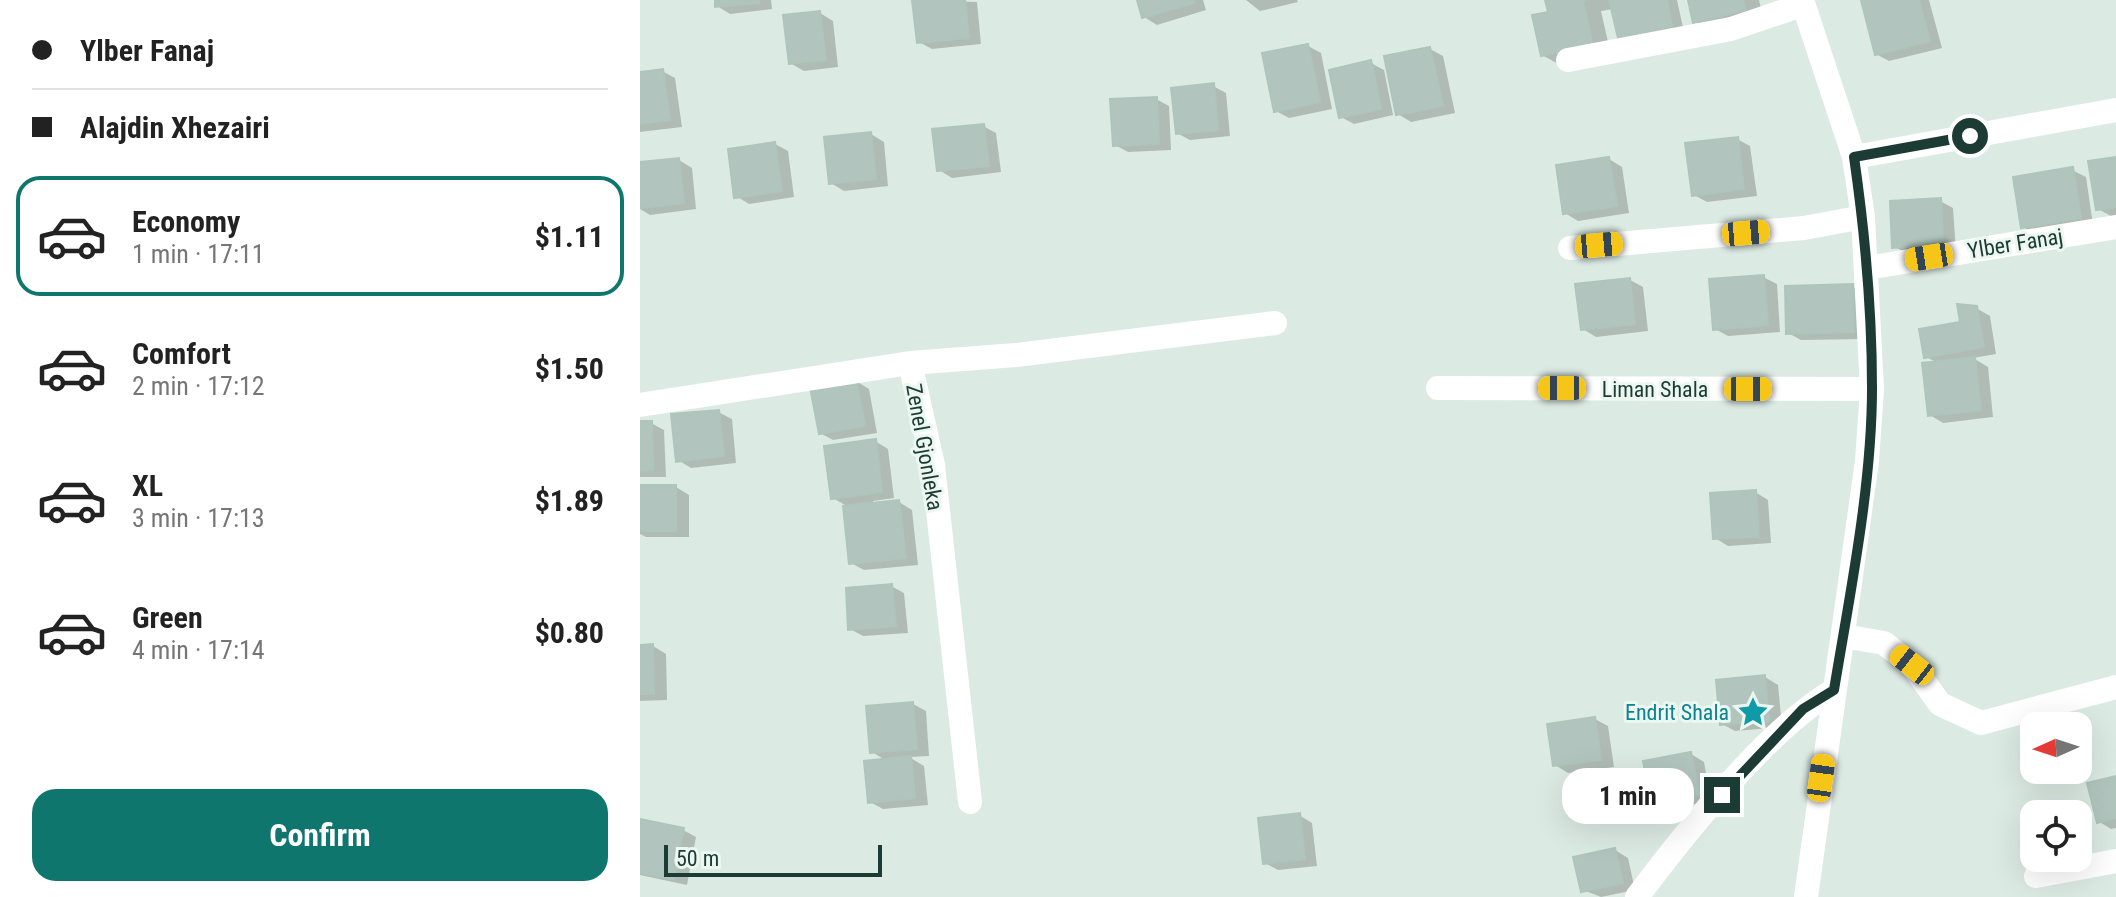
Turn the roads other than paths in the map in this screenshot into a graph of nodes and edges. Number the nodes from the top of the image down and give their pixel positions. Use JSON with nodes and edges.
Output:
{"nodes":[{"id":1,"x":1802,"y":3,"type":"edge"},
{"id":2,"x":1568,"y":60,"type":"dead end"},
{"id":3,"x":2116,"y":110,"type":"edge"},
{"id":4,"x":1854,"y":157,"type":"junction"},
{"id":5,"x":1863,"y":217,"type":"junction"},
{"id":6,"x":2116,"y":227,"type":"edge"},
{"id":7,"x":1570,"y":248,"type":"dead end"},
{"id":8,"x":1867,"y":268,"type":"junction"},
{"id":9,"x":1275,"y":323,"type":"dead end"},
{"id":10,"x":910,"y":363,"type":"junction"},
{"id":11,"x":1438,"y":388,"type":"dead end"},
{"id":12,"x":1872,"y":389,"type":"junction"},
{"id":13,"x":640,"y":405,"type":"edge"},
{"id":14,"x":1843,"y":636,"type":"junction"},
{"id":15,"x":2116,"y":687,"type":"edge"},
{"id":16,"x":1834,"y":690,"type":"junction"},
{"id":17,"x":970,"y":802,"type":"dead end"},
{"id":18,"x":2116,"y":863,"type":"edge"},
{"id":19,"x":2036,"y":876,"type":"dead end"},
{"id":20,"x":1637,"y":897,"type":"edge"},
{"id":21,"x":1806,"y":897,"type":"edge"}],
"edges":[{"from":1,"to":2,"type":"street"},
{"from":1,"to":4,"type":"street"},
{"from":3,"to":4,"type":"street"},
{"from":4,"to":5,"type":"street"},
{"from":5,"to":7,"type":"street"},
{"from":5,"to":8,"type":"street"},
{"from":6,"to":8,"type":"street","name":"Ylber Fanaj"},
{"from":8,"to":12,"type":"street"},
{"from":9,"to":10,"type":"street"},
{"from":10,"to":13,"type":"street","name":"Zenel Gjonleka"},
{"from":10,"to":17,"type":"street","name":"Zenel Gjonleka"},
{"from":11,"to":12,"type":"street","name":"Liman Shala"},
{"from":12,"to":14,"type":"street"},
{"from":14,"to":15,"type":"street"},
{"from":14,"to":16,"type":"street"},
{"from":16,"to":20,"type":"street"},
{"from":16,"to":21,"type":"street"},
{"from":18,"to":19,"type":"street"}]}
